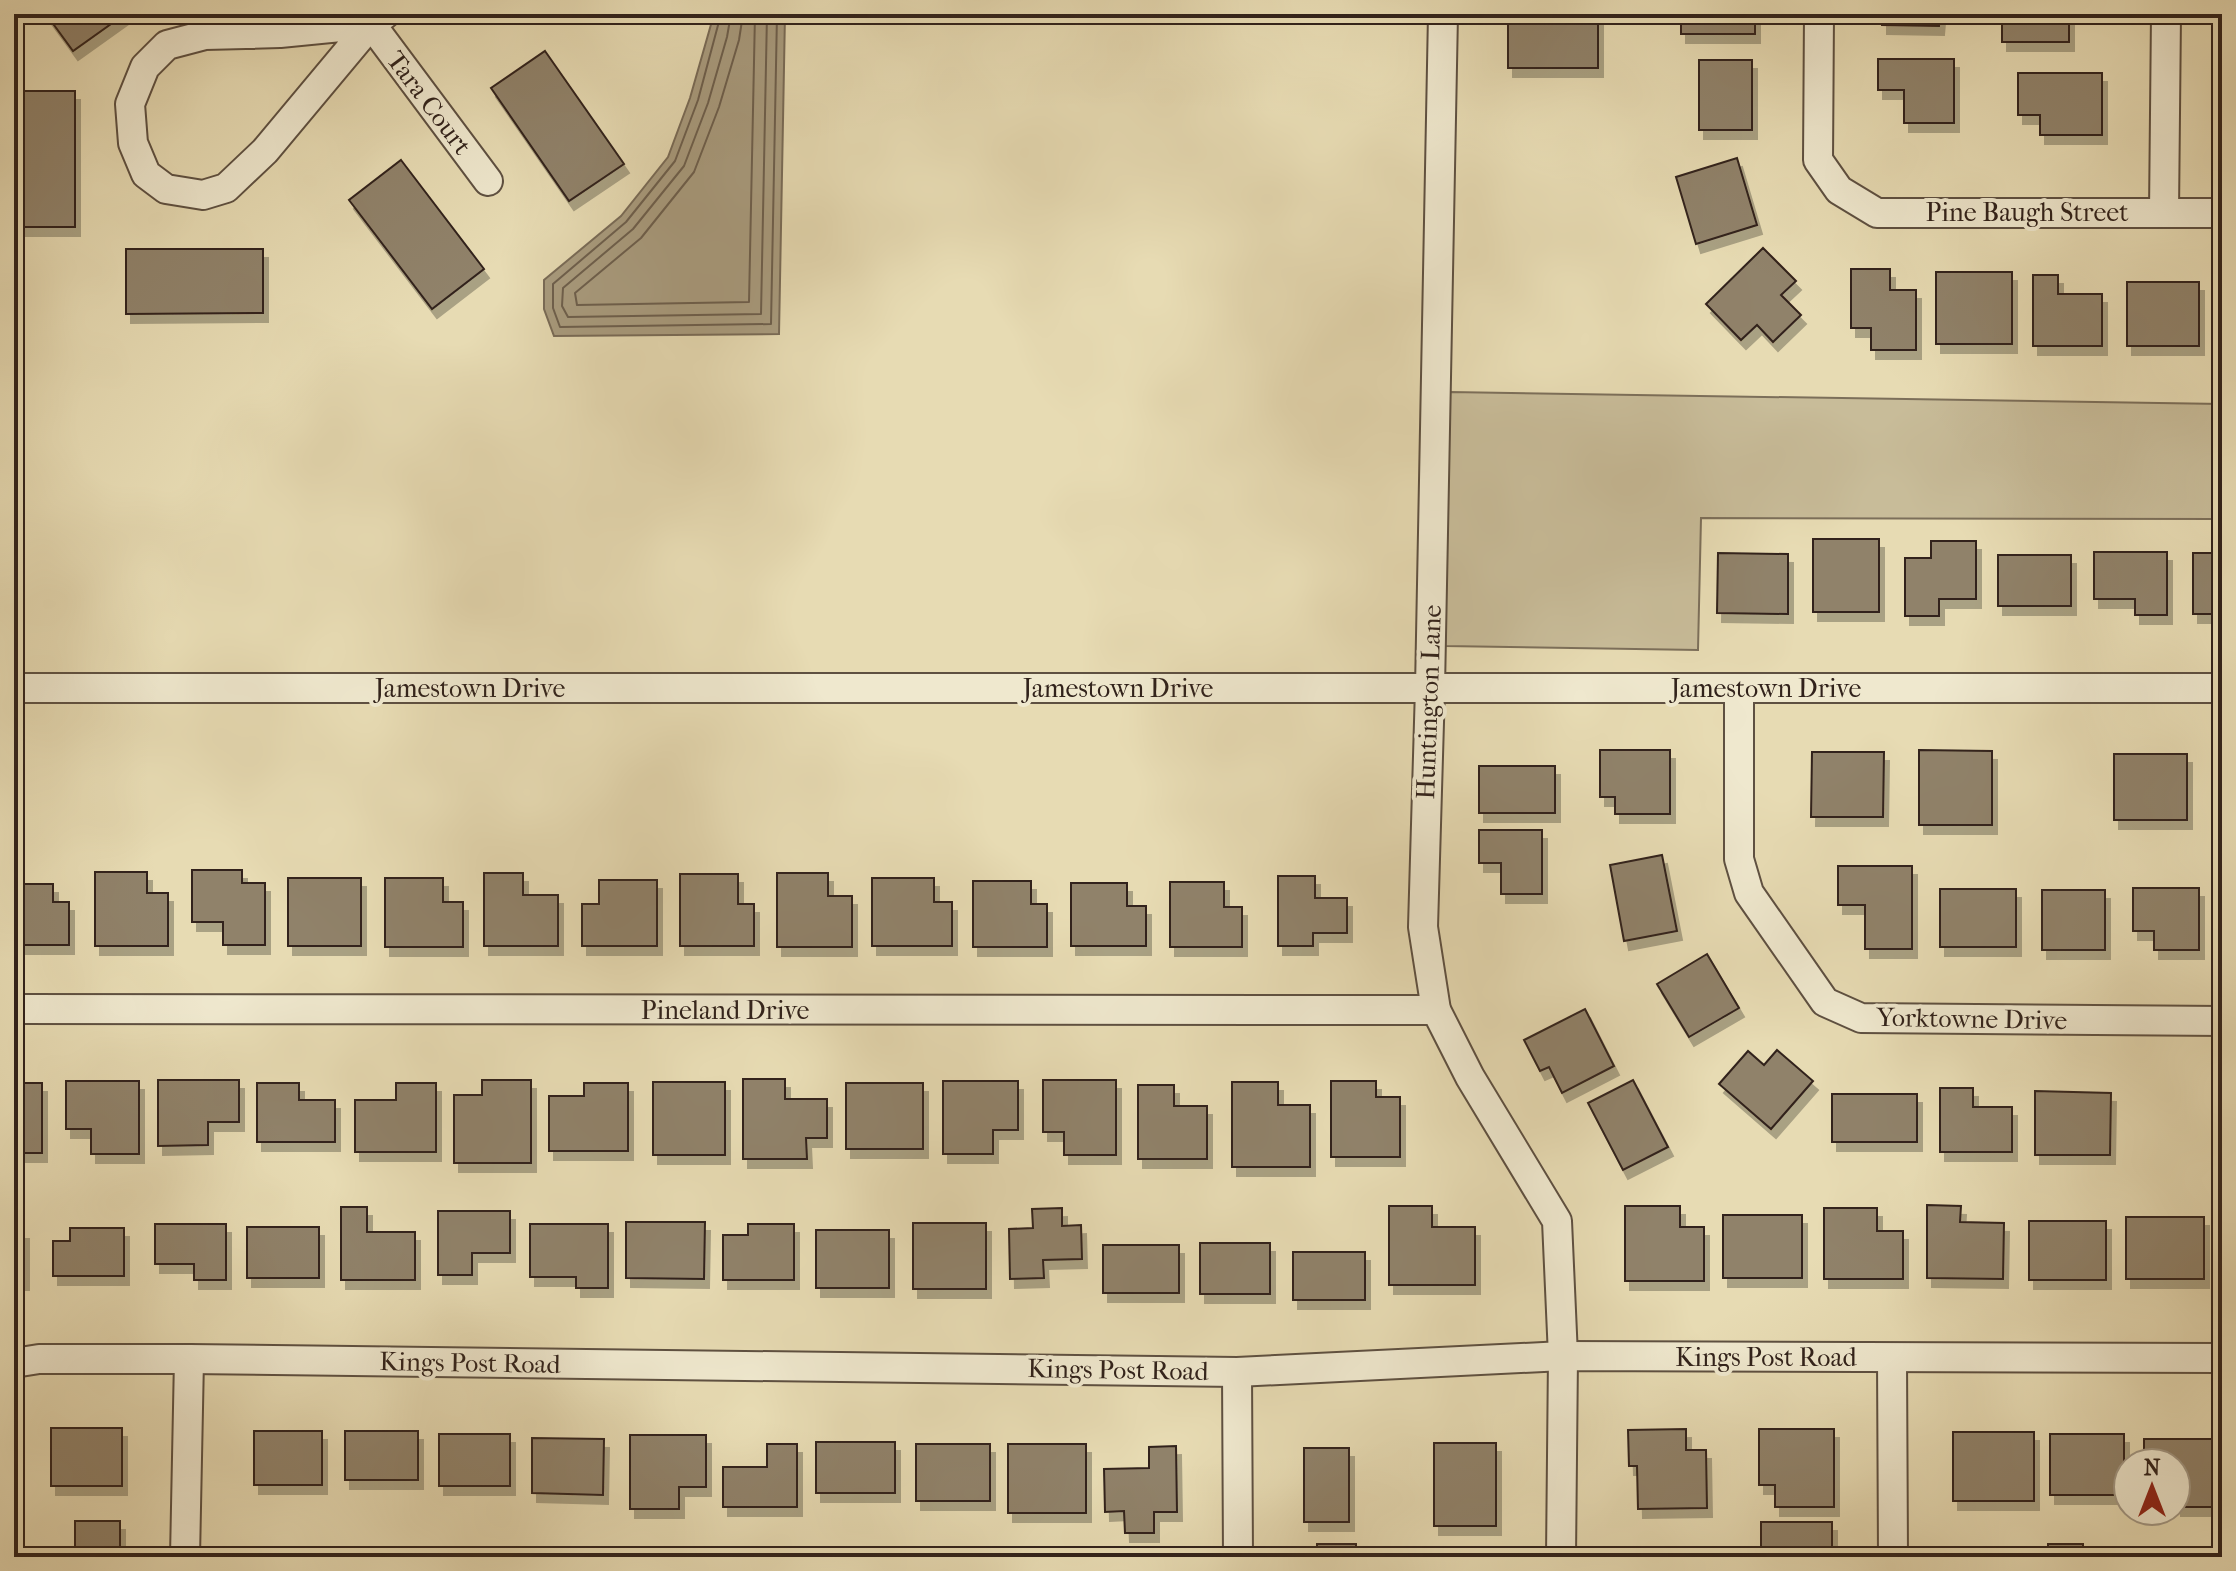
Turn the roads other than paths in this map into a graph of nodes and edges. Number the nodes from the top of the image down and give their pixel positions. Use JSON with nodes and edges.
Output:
{"nodes":[{"id":1,"x":1443,"y":14,"type":"edge"},
{"id":2,"x":1819,"y":14,"type":"edge"},
{"id":3,"x":2166,"y":14,"type":"edge"},
{"id":4,"x":378,"y":19,"type":"edge"},
{"id":5,"x":488,"y":181,"type":"dead end"},
{"id":6,"x":2164,"y":212,"type":"junction"},
{"id":7,"x":2222,"y":213,"type":"edge"},
{"id":8,"x":14,"y":688,"type":"edge"},
{"id":9,"x":1430,"y":688,"type":"junction"},
{"id":10,"x":1739,"y":688,"type":"junction"},
{"id":11,"x":2222,"y":688,"type":"edge"},
{"id":12,"x":14,"y":1009,"type":"edge"},
{"id":13,"x":1436,"y":1010,"type":"junction"},
{"id":14,"x":2222,"y":1021,"type":"edge"},
{"id":15,"x":1563,"y":1356,"type":"junction"},
{"id":16,"x":1892,"y":1358,"type":"junction"},
{"id":17,"x":2222,"y":1358,"type":"edge"},
{"id":18,"x":189,"y":1359,"type":"junction"},
{"id":19,"x":14,"y":1363,"type":"edge"},
{"id":20,"x":1237,"y":1372,"type":"junction"},
{"id":21,"x":185,"y":1557,"type":"edge"},
{"id":22,"x":1238,"y":1557,"type":"edge"},
{"id":23,"x":1561,"y":1557,"type":"edge"},
{"id":24,"x":1893,"y":1557,"type":"edge"}],
"edges":[{"from":1,"to":9,"type":"street","name":"Huntington Lane"},
{"from":2,"to":6,"type":"street","name":"Pine Baugh Street"},
{"from":3,"to":6,"type":"street"},
{"from":4,"to":4,"type":"street"},
{"from":4,"to":5,"type":"street","name":"Tara Court"},
{"from":6,"to":7,"type":"street","name":"Pine Baugh Street"},
{"from":8,"to":9,"type":"street","name":"Jamestown Drive"},
{"from":9,"to":10,"type":"street","name":"Jamestown Drive"},
{"from":9,"to":13,"type":"street","name":"Huntington Lane"},
{"from":10,"to":11,"type":"street","name":"Jamestown Drive"},
{"from":10,"to":14,"type":"street","name":"Yorktowne Drive"},
{"from":12,"to":13,"type":"street","name":"Pineland Drive"},
{"from":13,"to":15,"type":"street","name":"Huntington Lane"},
{"from":15,"to":16,"type":"street","name":"Kings Post Road"},
{"from":15,"to":20,"type":"street","name":"Kings Post Road"},
{"from":15,"to":23,"type":"street","name":"Huntington Lane"},
{"from":16,"to":17,"type":"street","name":"Kings Post Road"},
{"from":16,"to":24,"type":"street"},
{"from":18,"to":19,"type":"street","name":"Kings Post Road"},
{"from":18,"to":20,"type":"street","name":"Kings Post Road"},
{"from":18,"to":21,"type":"street"},
{"from":20,"to":22,"type":"street"}]}
